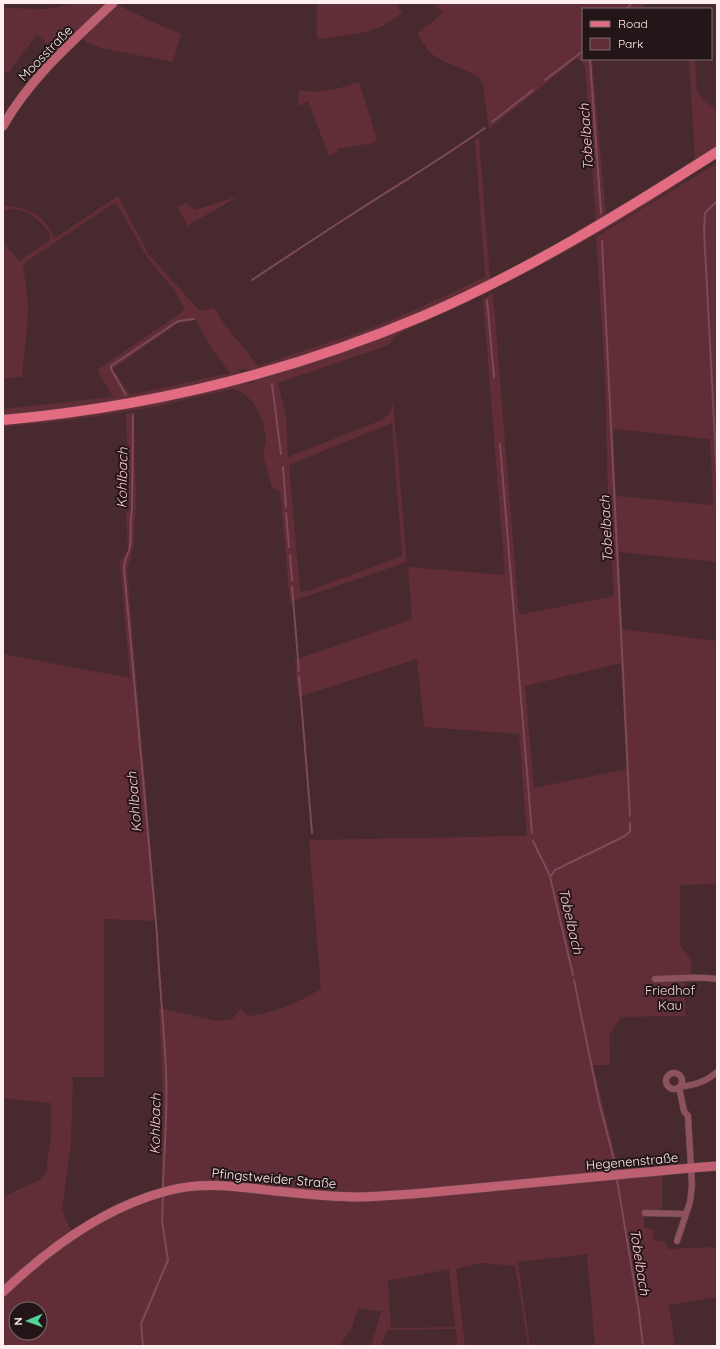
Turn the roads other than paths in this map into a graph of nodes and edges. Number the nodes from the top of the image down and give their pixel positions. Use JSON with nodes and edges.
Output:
{"nodes":[{"id":1,"x":113,"y":3,"type":"edge"},
{"id":2,"x":3,"y":126,"type":"edge"},
{"id":3,"x":717,"y":152,"type":"edge"},
{"id":4,"x":3,"y":420,"type":"edge"},
{"id":5,"x":655,"y":979,"type":"dead end"},
{"id":6,"x":717,"y":979,"type":"edge"},
{"id":7,"x":717,"y":1072,"type":"edge"},
{"id":8,"x":717,"y":1166,"type":"edge"},
{"id":9,"x":691,"y":1168,"type":"junction"},
{"id":10,"x":431,"y":1192,"type":"joint"},
{"id":11,"x":645,"y":1213,"type":"dead end"},
{"id":12,"x":685,"y":1214,"type":"junction"},
{"id":13,"x":677,"y":1241,"type":"dead end"},
{"id":14,"x":3,"y":1292,"type":"edge"}],
"edges":[{"from":1,"to":2,"type":"street","name":"Moosstraße"},
{"from":3,"to":4,"type":"main road"},
{"from":5,"to":6,"type":"street"},
{"from":7,"to":9,"type":"street","name":"Hegenenstraße"},
{"from":8,"to":9,"type":"street","name":"Hegenenstraße"},
{"from":9,"to":10,"type":"street","name":"Hegenenstraße"},
{"from":9,"to":12,"type":"street"},
{"from":10,"to":14,"type":"street","name":"Pfingstweider Straße"},
{"from":11,"to":12,"type":"street"},
{"from":12,"to":13,"type":"street"}]}
